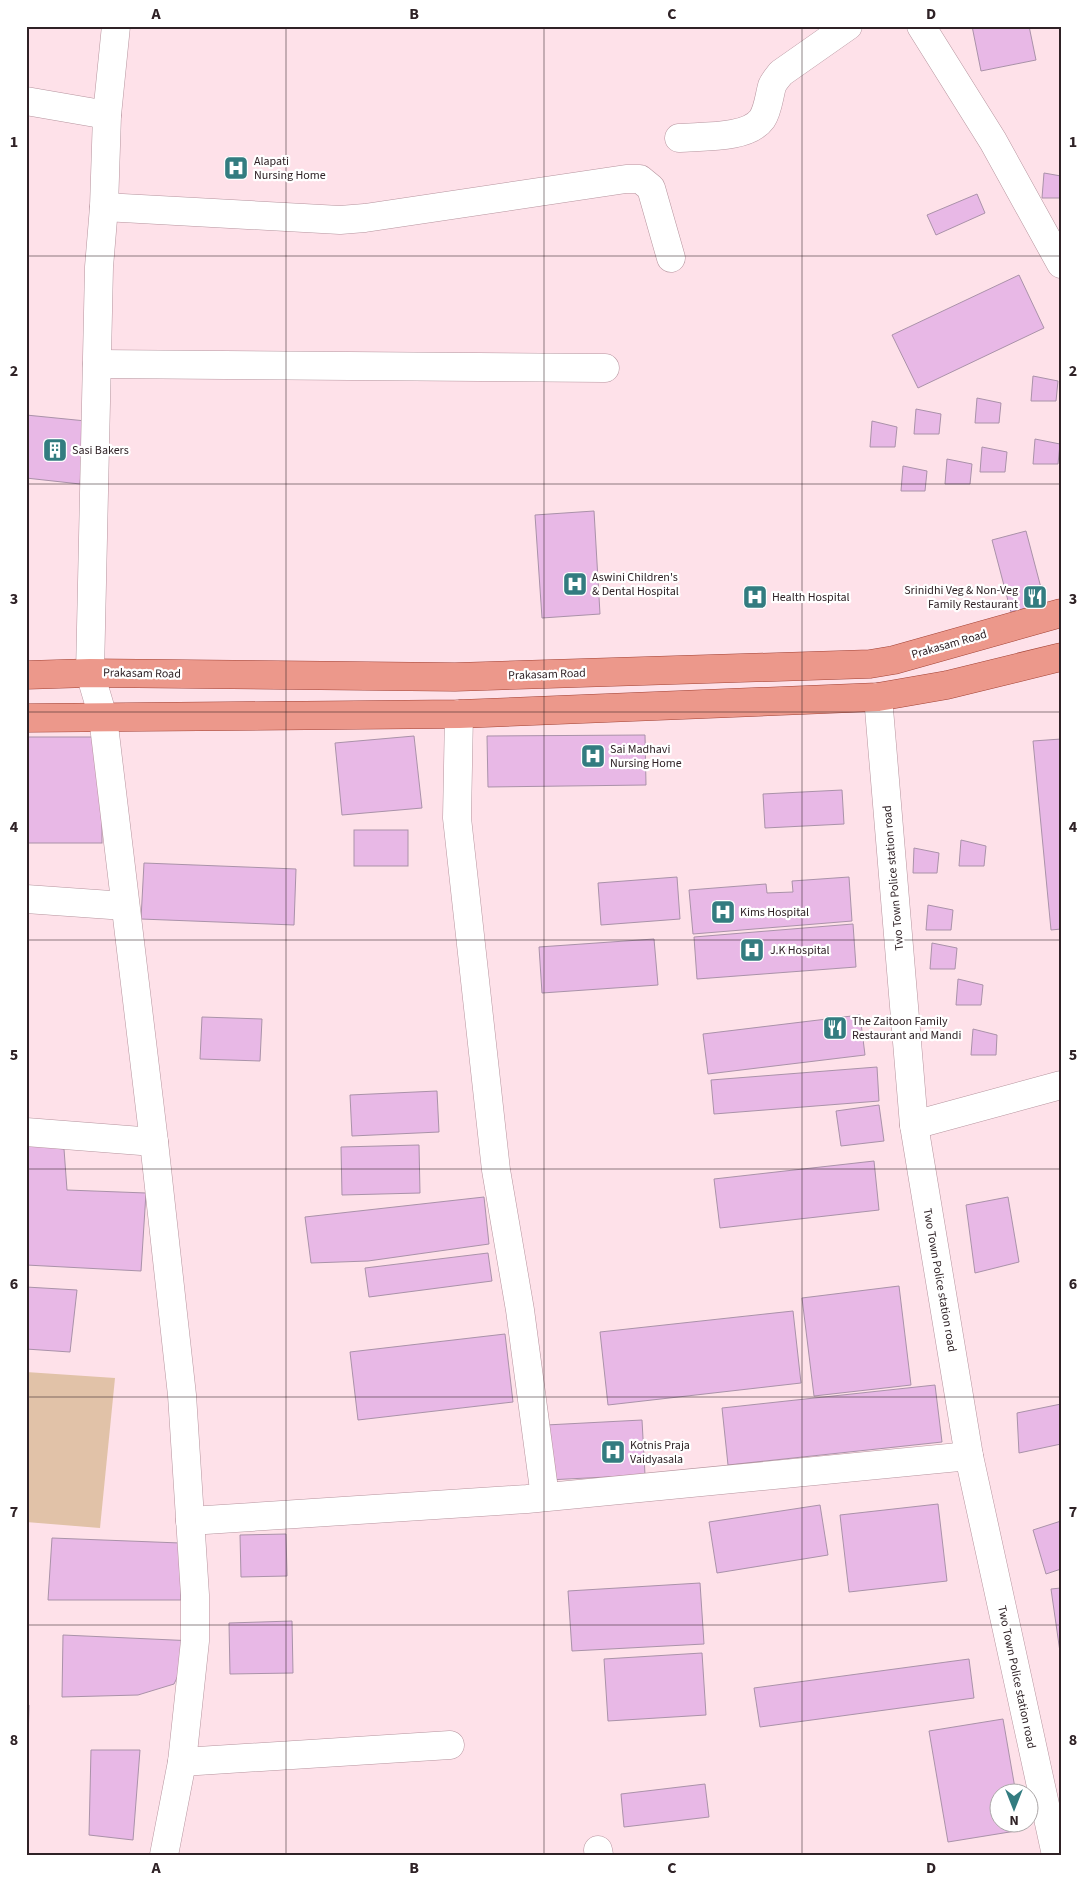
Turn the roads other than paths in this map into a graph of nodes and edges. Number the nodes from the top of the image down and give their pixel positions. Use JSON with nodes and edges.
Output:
{"nodes":[{"id":1,"x":116,"y":26,"type":"edge"},
{"id":2,"x":848,"y":26,"type":"edge"},
{"id":3,"x":921,"y":26,"type":"edge"},
{"id":4,"x":26,"y":101,"type":"edge"},
{"id":5,"x":107,"y":115,"type":"junction"},
{"id":6,"x":679,"y":138,"type":"dead end"},
{"id":7,"x":104,"y":207,"type":"junction"},
{"id":8,"x":671,"y":258,"type":"dead end"},
{"id":9,"x":1061,"y":264,"type":"edge"},
{"id":10,"x":97,"y":364,"type":"junction"},
{"id":11,"x":604,"y":368,"type":"dead end"},
{"id":12,"x":1061,"y":613,"type":"edge"},
{"id":13,"x":1061,"y":657,"type":"edge"},
{"id":14,"x":90,"y":673,"type":"junction"},
{"id":15,"x":26,"y":674,"type":"edge"},
{"id":16,"x":878,"y":697,"type":"junction"},
{"id":17,"x":458,"y":714,"type":"junction"},
{"id":18,"x":103,"y":717,"type":"junction"},
{"id":19,"x":26,"y":718,"type":"edge"},
{"id":20,"x":26,"y":899,"type":"edge"},
{"id":21,"x":125,"y":906,"type":"junction"},
{"id":22,"x":1061,"y":1085,"type":"edge"},
{"id":23,"x":914,"y":1125,"type":"junction"},
{"id":24,"x":26,"y":1132,"type":"edge"},
{"id":25,"x":154,"y":1142,"type":"junction"},
{"id":26,"x":970,"y":1456,"type":"junction"},
{"id":27,"x":545,"y":1497,"type":"junction"},
{"id":28,"x":190,"y":1522,"type":"junction"},
{"id":29,"x":450,"y":1745,"type":"dead end"},
{"id":30,"x":182,"y":1762,"type":"junction"},
{"id":31,"x":1051,"y":1783,"type":"edge"},
{"id":32,"x":164,"y":1855,"type":"edge"},
{"id":33,"x":1056,"y":1855,"type":"edge"}],
"edges":[{"from":1,"to":5,"type":"street"},
{"from":2,"to":6,"type":"street"},
{"from":3,"to":9,"type":"street"},
{"from":4,"to":5,"type":"street"},
{"from":5,"to":7,"type":"street"},
{"from":7,"to":8,"type":"street"},
{"from":7,"to":10,"type":"street"},
{"from":10,"to":11,"type":"street"},
{"from":10,"to":14,"type":"street"},
{"from":12,"to":14,"type":"main road","name":"Prakasam Road"},
{"from":13,"to":16,"type":"main road"},
{"from":14,"to":15,"type":"main road","name":"Prakasam Road"},
{"from":14,"to":18,"type":"street"},
{"from":16,"to":17,"type":"main road"},
{"from":16,"to":23,"type":"street","name":"Two Town Police station road"},
{"from":17,"to":18,"type":"main road"},
{"from":17,"to":27,"type":"street"},
{"from":18,"to":19,"type":"main road"},
{"from":18,"to":21,"type":"street"},
{"from":20,"to":21,"type":"street"},
{"from":21,"to":25,"type":"street"},
{"from":22,"to":23,"type":"street"},
{"from":23,"to":26,"type":"street","name":"Two Town Police station road"},
{"from":24,"to":25,"type":"street"},
{"from":25,"to":28,"type":"street"},
{"from":26,"to":27,"type":"street"},
{"from":26,"to":31,"type":"street","name":"Two Town Police station road"},
{"from":27,"to":28,"type":"street"},
{"from":28,"to":30,"type":"street"},
{"from":29,"to":30,"type":"street"},
{"from":30,"to":32,"type":"street"},
{"from":31,"to":33,"type":"street","name":"Two Town Police station road"}]}
